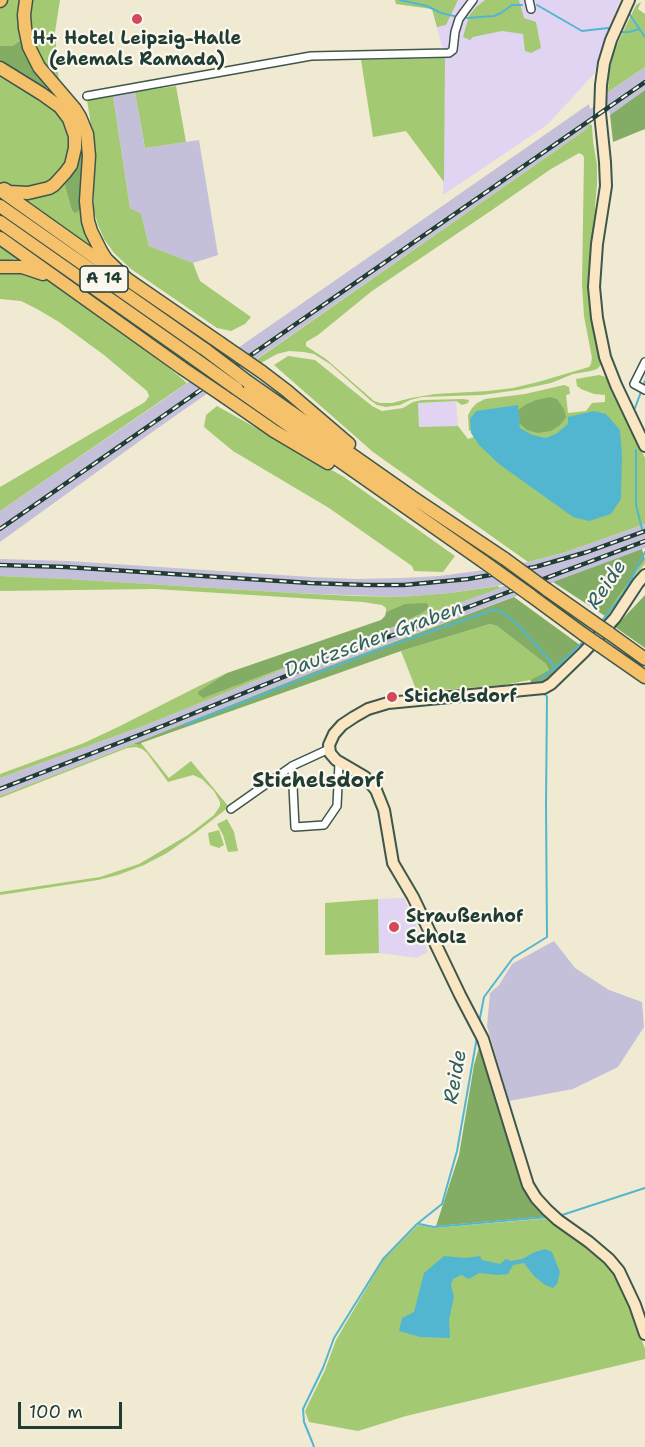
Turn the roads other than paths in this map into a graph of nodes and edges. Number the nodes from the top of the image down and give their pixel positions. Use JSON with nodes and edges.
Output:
{"nodes":[{"id":1,"x":27,"y":0,"type":"edge"},
{"id":2,"x":473,"y":0,"type":"edge"},
{"id":3,"x":529,"y":0,"type":"edge"},
{"id":4,"x":629,"y":1,"type":"edge"},
{"id":5,"x":531,"y":9,"type":"dead end"},
{"id":6,"x":0,"y":68,"type":"edge"},
{"id":7,"x":87,"y":96,"type":"dead end"},
{"id":8,"x":0,"y":189,"type":"edge"},
{"id":9,"x":0,"y":206,"type":"edge"},
{"id":10,"x":0,"y":222,"type":"edge"},
{"id":11,"x":0,"y":238,"type":"edge"},
{"id":12,"x":0,"y":267,"type":"edge"},
{"id":13,"x":129,"y":281,"type":"junction"},
{"id":14,"x":76,"y":292,"type":"junction"},
{"id":15,"x":645,"y":362,"type":"edge"},
{"id":16,"x":643,"y":389,"type":"edge"},
{"id":17,"x":645,"y":446,"type":"edge"},
{"id":18,"x":370,"y":483,"type":"junction"},
{"id":19,"x":412,"y":497,"type":"junction"},
{"id":20,"x":645,"y":575,"type":"edge"},
{"id":21,"x":645,"y":659,"type":"edge"},
{"id":22,"x":645,"y":677,"type":"edge"},
{"id":23,"x":329,"y":749,"type":"junction"},
{"id":24,"x":339,"y":763,"type":"junction"},
{"id":25,"x":292,"y":766,"type":"junction"},
{"id":26,"x":231,"y":809,"type":"dead end"},
{"id":27,"x":645,"y":1334,"type":"edge"}],
"edges":[{"from":1,"to":13,"type":"highway"},
{"from":2,"to":7,"type":"street"},
{"from":3,"to":5,"type":"street"},
{"from":4,"to":17,"type":"street"},
{"from":6,"to":8,"type":"highway"},
{"from":8,"to":13,"type":"highway"},
{"from":9,"to":19,"type":"highway","number":"A 14","bridge":true},
{"from":10,"to":18,"type":"highway","number":"A 14","bridge":true},
{"from":11,"to":14,"type":"highway"},
{"from":12,"to":14,"type":"highway"},
{"from":13,"to":19,"type":"highway","bridge":true},
{"from":14,"to":18,"type":"highway","bridge":true},
{"from":15,"to":16,"type":"street"},
{"from":18,"to":22,"type":"highway","number":"A 14","bridge":true},
{"from":19,"to":21,"type":"highway","number":"A 14","bridge":true},
{"from":20,"to":23,"type":"street"},
{"from":23,"to":24,"type":"street"},
{"from":23,"to":25,"type":"street"},
{"from":24,"to":25,"type":"street"},
{"from":24,"to":27,"type":"street"},
{"from":25,"to":26,"type":"street"}]}
